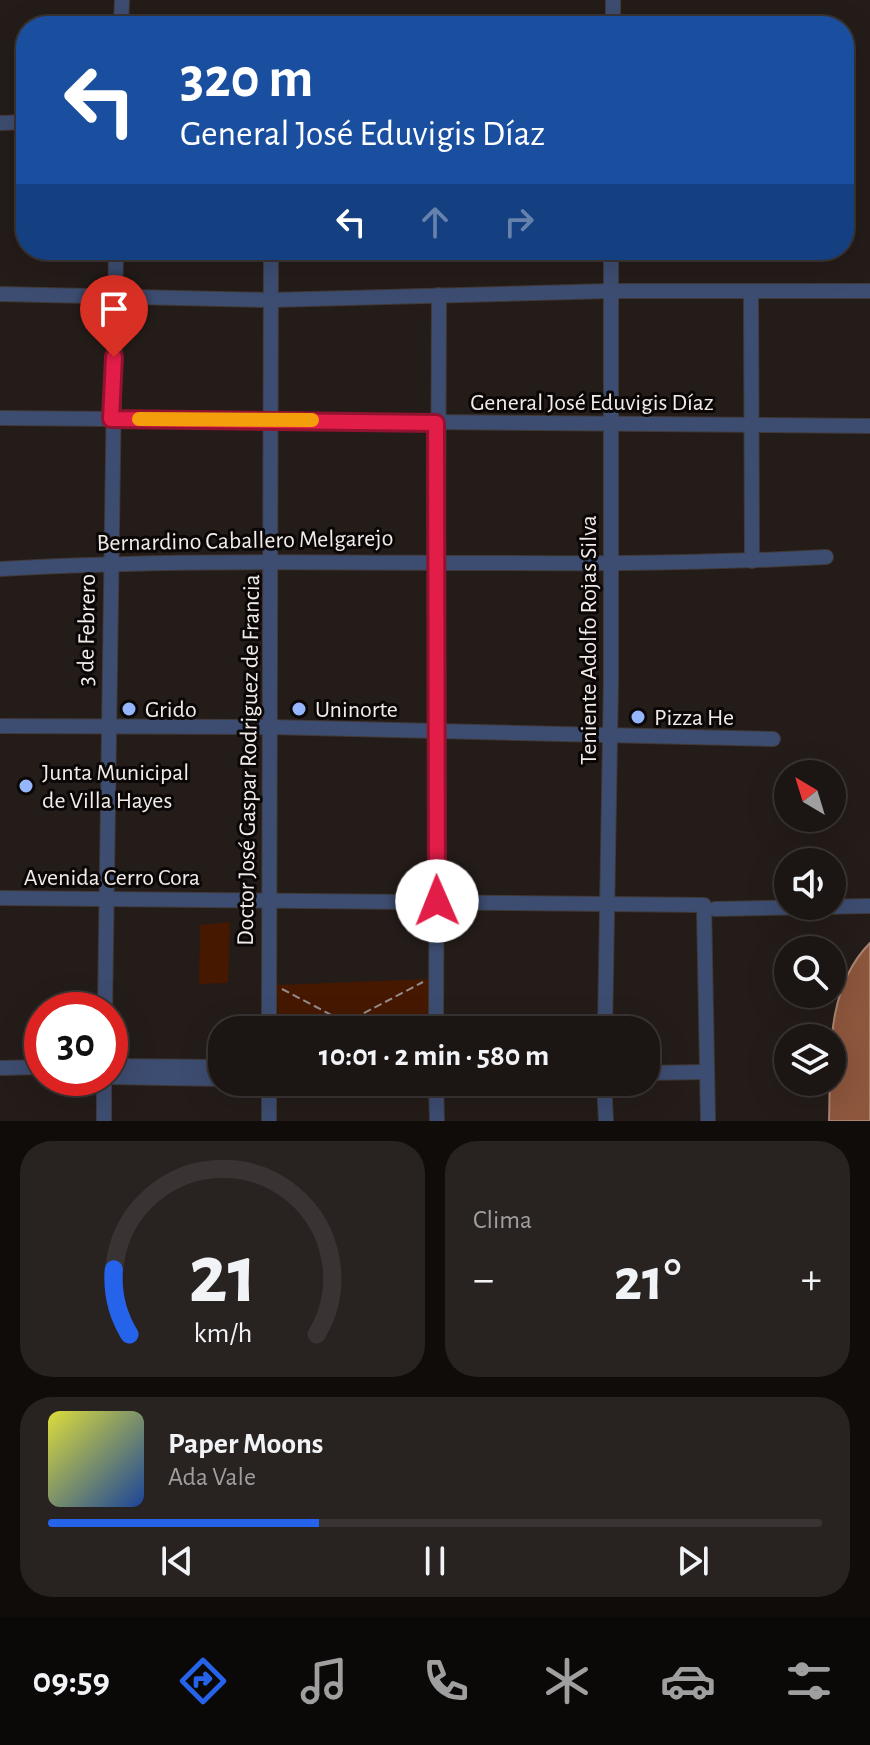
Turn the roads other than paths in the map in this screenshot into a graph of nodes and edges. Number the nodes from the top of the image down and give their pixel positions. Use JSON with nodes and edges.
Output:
{"nodes":[{"id":1,"x":116,"y":260,"type":"edge"},
{"id":2,"x":271,"y":260,"type":"edge"},
{"id":3,"x":611,"y":260,"type":"edge"},
{"id":4,"x":610,"y":291,"type":"junction"},
{"id":5,"x":751,"y":291,"type":"junction"},
{"id":6,"x":870,"y":291,"type":"edge"},
{"id":7,"x":0,"y":294,"type":"edge"},
{"id":8,"x":439,"y":295,"type":"junction"},
{"id":9,"x":116,"y":296,"type":"junction"},
{"id":10,"x":271,"y":300,"type":"junction"},
{"id":11,"x":0,"y":418,"type":"edge"},
{"id":12,"x":111,"y":419,"type":"junction"},
{"id":13,"x":273,"y":419,"type":"junction"},
{"id":14,"x":436,"y":423,"type":"junction"},
{"id":15,"x":753,"y":424,"type":"junction"},
{"id":16,"x":611,"y":426,"type":"junction"},
{"id":17,"x":870,"y":426,"type":"edge"},
{"id":18,"x":826,"y":557,"type":"dead end"},
{"id":19,"x":272,"y":561,"type":"junction"},
{"id":20,"x":436,"y":561,"type":"junction"},
{"id":21,"x":752,"y":561,"type":"junction"},
{"id":22,"x":109,"y":563,"type":"junction"},
{"id":23,"x":611,"y":563,"type":"junction"},
{"id":24,"x":0,"y":569,"type":"edge"},
{"id":25,"x":106,"y":725,"type":"junction"},
{"id":26,"x":0,"y":726,"type":"edge"},
{"id":27,"x":269,"y":727,"type":"junction"},
{"id":28,"x":437,"y":730,"type":"junction"},
{"id":29,"x":610,"y":734,"type":"junction"},
{"id":30,"x":773,"y":739,"type":"dead end"},
{"id":31,"x":0,"y":898,"type":"edge"},
{"id":32,"x":268,"y":899,"type":"junction"},
{"id":33,"x":437,"y":901,"type":"junction"},
{"id":34,"x":105,"y":902,"type":"junction"},
{"id":35,"x":607,"y":903,"type":"junction"},
{"id":36,"x":870,"y":906,"type":"edge"},
{"id":37,"x":710,"y":907,"type":"junction"},
{"id":38,"x":105,"y":992,"type":"edge"},
{"id":39,"x":269,"y":1016,"type":"edge"},
{"id":40,"x":436,"y":1016,"type":"edge"},
{"id":41,"x":605,"y":1016,"type":"edge"},
{"id":42,"x":128,"y":1066,"type":"edge"},
{"id":43,"x":24,"y":1067,"type":"edge"},
{"id":44,"x":208,"y":1067,"type":"edge"},
{"id":45,"x":0,"y":1068,"type":"edge"},
{"id":46,"x":705,"y":1072,"type":"junction"},
{"id":47,"x":660,"y":1073,"type":"edge"},
{"id":48,"x":0,"y":1077,"type":"edge"},
{"id":49,"x":24,"y":1077,"type":"edge"},
{"id":50,"x":128,"y":1077,"type":"edge"},
{"id":51,"x":208,"y":1079,"type":"edge"},
{"id":52,"x":104,"y":1096,"type":"edge"},
{"id":53,"x":269,"y":1096,"type":"edge"},
{"id":54,"x":436,"y":1096,"type":"edge"},
{"id":55,"x":605,"y":1096,"type":"edge"},
{"id":56,"x":104,"y":1121,"type":"edge"},
{"id":57,"x":269,"y":1121,"type":"edge"},
{"id":58,"x":437,"y":1121,"type":"edge"},
{"id":59,"x":606,"y":1121,"type":"edge"},
{"id":60,"x":708,"y":1121,"type":"edge"}],
"edges":[{"from":1,"to":9,"type":"street","name":"3 de Febrero"},
{"from":2,"to":10,"type":"street","name":"Doctor José Gaspar Rodriguez de Francia"},
{"from":3,"to":4,"type":"street","name":"Teniente Adolfo Rojas Silva"},
{"from":4,"to":5,"type":"street"},
{"from":4,"to":8,"type":"street"},
{"from":4,"to":16,"type":"street","name":"Teniente Adolfo Rojas Silva"},
{"from":5,"to":6,"type":"street"},
{"from":5,"to":15,"type":"street"},
{"from":7,"to":9,"type":"street"},
{"from":8,"to":10,"type":"street"},
{"from":8,"to":14,"type":"street"},
{"from":9,"to":10,"type":"street"},
{"from":9,"to":12,"type":"street","name":"3 de Febrero"},
{"from":10,"to":13,"type":"street","name":"Doctor José Gaspar Rodriguez de Francia"},
{"from":11,"to":12,"type":"street","name":"General José Eduvigis Díaz"},
{"from":12,"to":13,"type":"street","name":"General José Eduvigis Díaz"},
{"from":12,"to":22,"type":"street","name":"3 de Febrero"},
{"from":13,"to":14,"type":"street","name":"General José Eduvigis Díaz"},
{"from":13,"to":19,"type":"street","name":"Doctor José Gaspar Rodriguez de Francia"},
{"from":14,"to":16,"type":"street","name":"General José Eduvigis Díaz"},
{"from":14,"to":20,"type":"street"},
{"from":15,"to":16,"type":"street","name":"General José Eduvigis Díaz"},
{"from":15,"to":17,"type":"street","name":"General José Eduvigis Díaz"},
{"from":15,"to":21,"type":"street"},
{"from":16,"to":23,"type":"street","name":"Teniente Adolfo Rojas Silva"},
{"from":18,"to":21,"type":"street","name":"Bernardino Caballero Melgarejo"},
{"from":19,"to":20,"type":"street","name":"Bernardino Caballero Melgarejo"},
{"from":19,"to":22,"type":"street","name":"Bernardino Caballero Melgarejo"},
{"from":19,"to":27,"type":"street","name":"Doctor José Gaspar Rodriguez de Francia"},
{"from":20,"to":23,"type":"street","name":"Bernardino Caballero Melgarejo"},
{"from":20,"to":28,"type":"street"},
{"from":21,"to":23,"type":"street","name":"Bernardino Caballero Melgarejo"},
{"from":22,"to":24,"type":"street","name":"Bernardino Caballero Melgarejo"},
{"from":22,"to":25,"type":"street","name":"3 de Febrero"},
{"from":23,"to":29,"type":"street","name":"Teniente Adolfo Rojas Silva"},
{"from":25,"to":26,"type":"street"},
{"from":25,"to":27,"type":"street"},
{"from":25,"to":34,"type":"street","name":"3 de Febrero"},
{"from":27,"to":28,"type":"street"},
{"from":27,"to":32,"type":"street","name":"Doctor José Gaspar Rodriguez de Francia"},
{"from":28,"to":29,"type":"street"},
{"from":28,"to":33,"type":"street"},
{"from":29,"to":30,"type":"street"},
{"from":29,"to":35,"type":"street","name":"Teniente Adolfo Rojas Silva"},
{"from":31,"to":34,"type":"street","name":"Avenida Cerro Cora"},
{"from":32,"to":33,"type":"street","name":"Avenida Cerro Cora"},
{"from":32,"to":34,"type":"street","name":"Avenida Cerro Cora"},
{"from":32,"to":39,"type":"street","name":"Doctor José Gaspar Rodriguez de Francia"},
{"from":33,"to":35,"type":"street","name":"Avenida Cerro Cora"},
{"from":33,"to":40,"type":"street"},
{"from":34,"to":38,"type":"street","name":"3 de Febrero"},
{"from":35,"to":37,"type":"street","name":"Avenida Cerro Cora"},
{"from":35,"to":41,"type":"street","name":"Teniente Adolfo Rojas Silva"},
{"from":36,"to":37,"type":"street","name":"Avenida Cerro Cora"},
{"from":37,"to":46,"type":"street"},
{"from":42,"to":44,"type":"street"},
{"from":43,"to":45,"type":"street"},
{"from":46,"to":47,"type":"street"},
{"from":46,"to":60,"type":"street"},
{"from":48,"to":49,"type":"street"},
{"from":50,"to":51,"type":"street"},
{"from":52,"to":56,"type":"street"},
{"from":53,"to":57,"type":"street"},
{"from":54,"to":58,"type":"street"},
{"from":55,"to":59,"type":"street"}]}
